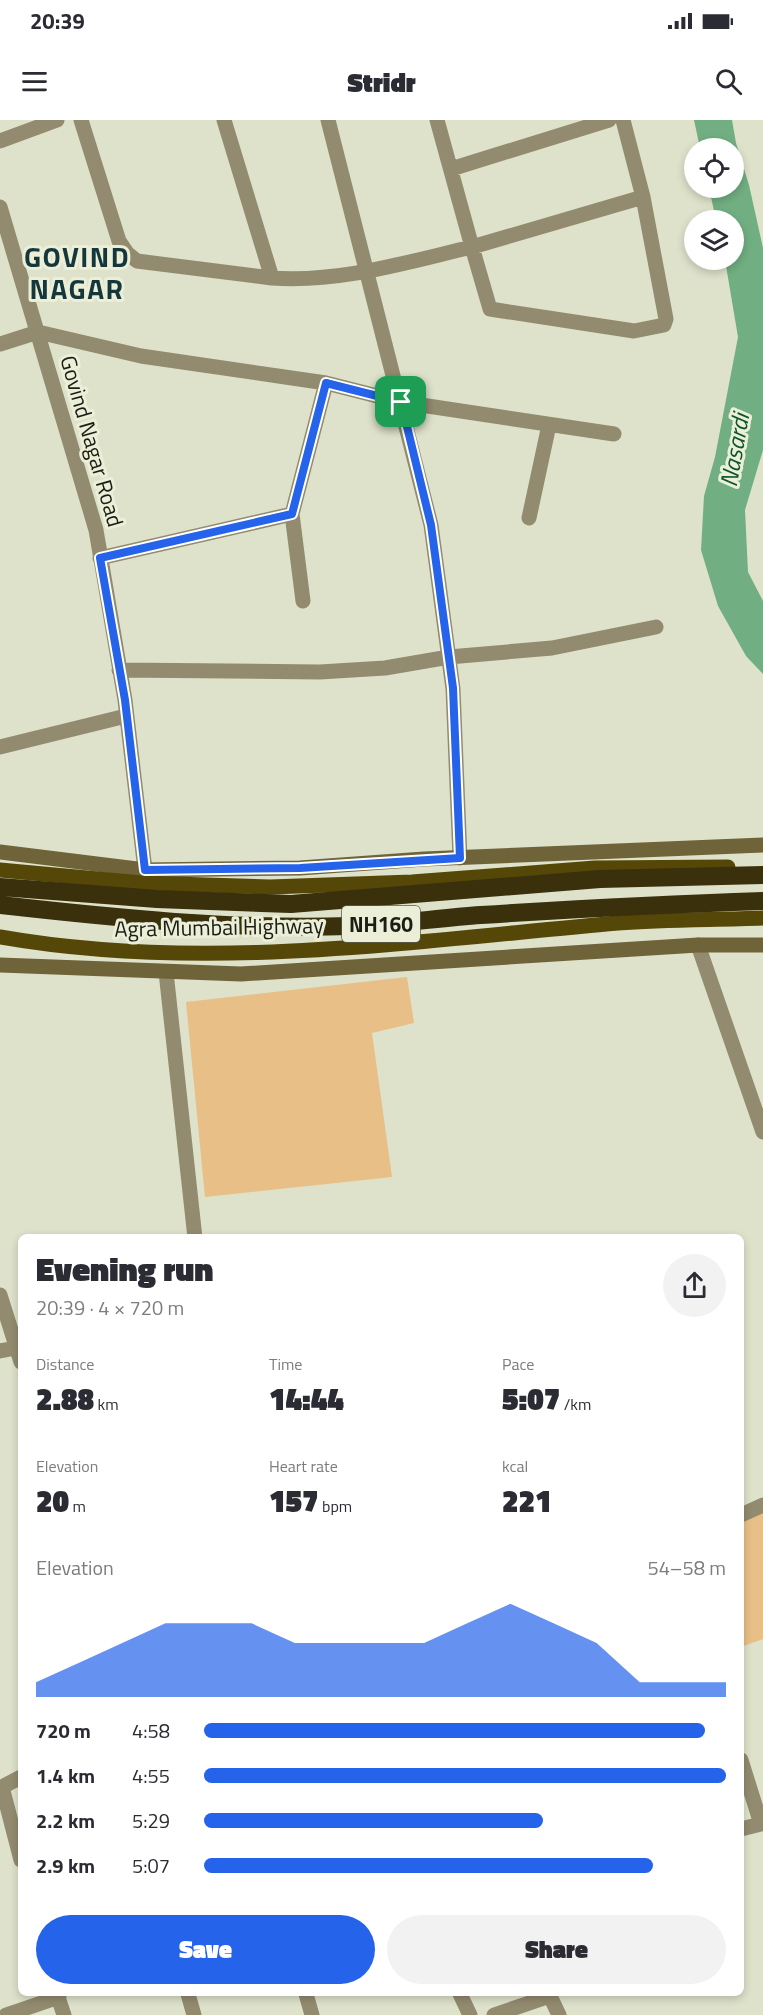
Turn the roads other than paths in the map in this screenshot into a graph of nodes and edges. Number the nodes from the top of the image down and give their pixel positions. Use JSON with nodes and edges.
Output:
{"nodes":[{"id":1,"x":57,"y":120,"type":"edge"},
{"id":2,"x":81,"y":120,"type":"edge"},
{"id":3,"x":224,"y":120,"type":"edge"},
{"id":4,"x":328,"y":120,"type":"edge"},
{"id":5,"x":437,"y":120,"type":"edge"},
{"id":6,"x":609,"y":120,"type":"edge"},
{"id":7,"x":623,"y":120,"type":"edge"},
{"id":8,"x":32,"y":124,"type":"edge"},
{"id":9,"x":0,"y":141,"type":"edge"},
{"id":10,"x":451,"y":169,"type":"junction"},
{"id":11,"x":643,"y":197,"type":"junction"},
{"id":12,"x":0,"y":207,"type":"edge"},
{"id":13,"x":472,"y":247,"type":"junction"},
{"id":14,"x":368,"y":272,"type":"junction"},
{"id":15,"x":272,"y":278,"type":"junction"},
{"id":16,"x":38,"y":332,"type":"junction"},
{"id":17,"x":0,"y":344,"type":"edge"},
{"id":18,"x":326,"y":383,"type":"junction"},
{"id":19,"x":401,"y":402,"type":"junction"},
{"id":20,"x":549,"y":424,"type":"junction"},
{"id":21,"x":614,"y":434,"type":"dead end"},
{"id":22,"x":292,"y":514,"type":"junction"},
{"id":23,"x":529,"y":518,"type":"dead end"},
{"id":24,"x":100,"y":558,"type":"junction"},
{"id":25,"x":303,"y":601,"type":"dead end"},
{"id":26,"x":656,"y":627,"type":"dead end"},
{"id":27,"x":449,"y":657,"type":"junction"},
{"id":28,"x":119,"y":670,"type":"junction"},
{"id":29,"x":126,"y":716,"type":"junction"},
{"id":30,"x":0,"y":747,"type":"edge"},
{"id":31,"x":763,"y":845,"type":"edge"},
{"id":32,"x":0,"y":852,"type":"edge"},
{"id":33,"x":460,"y":858,"type":"junction"},
{"id":34,"x":763,"y":868,"type":"edge"},
{"id":35,"x":0,"y":870,"type":"edge"},
{"id":36,"x":145,"y":870,"type":"junction"},
{"id":37,"x":763,"y":875,"type":"edge"},
{"id":38,"x":348,"y":884,"type":"junction"},
{"id":39,"x":0,"y":887,"type":"edge"},
{"id":40,"x":763,"y":902,"type":"edge"},
{"id":41,"x":0,"y":905,"type":"edge"},
{"id":42,"x":763,"y":918,"type":"edge"},
{"id":43,"x":0,"y":937,"type":"edge"},
{"id":44,"x":698,"y":945,"type":"junction"},
{"id":45,"x":763,"y":945,"type":"edge"},
{"id":46,"x":352,"y":947,"type":"junction"},
{"id":47,"x":0,"y":965,"type":"edge"},
{"id":48,"x":166,"y":972,"type":"junction"},
{"id":49,"x":763,"y":1132,"type":"edge"},
{"id":50,"x":195,"y":1234,"type":"edge"},
{"id":51,"x":0,"y":1296,"type":"edge"},
{"id":52,"x":0,"y":1351,"type":"edge"},
{"id":53,"x":18,"y":1355,"type":"edge"},
{"id":54,"x":763,"y":1505,"type":"edge"},
{"id":55,"x":744,"y":1514,"type":"edge"},
{"id":56,"x":744,"y":1770,"type":"edge"},
{"id":57,"x":18,"y":1778,"type":"edge"},
{"id":58,"x":1,"y":1787,"type":"edge"},
{"id":59,"x":762,"y":1827,"type":"edge"},
{"id":60,"x":744,"y":1829,"type":"edge"},
{"id":61,"x":18,"y":1849,"type":"edge"},
{"id":62,"x":55,"y":1996,"type":"edge"},
{"id":63,"x":58,"y":1996,"type":"edge"},
{"id":64,"x":189,"y":1996,"type":"edge"},
{"id":65,"x":307,"y":1996,"type":"edge"},
{"id":66,"x":461,"y":1996,"type":"edge"},
{"id":67,"x":6,"y":2015,"type":"edge"},
{"id":68,"x":63,"y":2015,"type":"edge"},
{"id":69,"x":194,"y":2015,"type":"edge"},
{"id":70,"x":312,"y":2015,"type":"edge"},
{"id":71,"x":470,"y":2015,"type":"edge"},
{"id":72,"x":494,"y":2015,"type":"edge"},
{"id":73,"x":559,"y":2015,"type":"edge"}],
"edges":[{"from":1,"to":8,"type":"street"},
{"from":2,"to":15,"type":"street"},
{"from":3,"to":15,"type":"street"},
{"from":4,"to":14,"type":"street"},
{"from":5,"to":10,"type":"street"},
{"from":6,"to":10,"type":"street"},
{"from":7,"to":11,"type":"street"},
{"from":8,"to":9,"type":"street"},
{"from":10,"to":13,"type":"street"},
{"from":11,"to":13,"type":"street"},
{"from":11,"to":13,"type":"street"},
{"from":12,"to":16,"type":"street","name":"Govind Nagar Road"},
{"from":13,"to":14,"type":"street"},
{"from":14,"to":15,"type":"street"},
{"from":14,"to":19,"type":"street"},
{"from":16,"to":17,"type":"street"},
{"from":16,"to":18,"type":"street"},
{"from":16,"to":24,"type":"street","name":"Govind Nagar Road"},
{"from":18,"to":19,"type":"street"},
{"from":18,"to":22,"type":"street"},
{"from":19,"to":20,"type":"street"},
{"from":19,"to":27,"type":"street"},
{"from":20,"to":21,"type":"street"},
{"from":20,"to":23,"type":"street"},
{"from":22,"to":24,"type":"street"},
{"from":22,"to":25,"type":"street"},
{"from":24,"to":28,"type":"street","name":"Govind Nagar Road"},
{"from":26,"to":27,"type":"street"},
{"from":27,"to":28,"type":"street"},
{"from":27,"to":33,"type":"street"},
{"from":28,"to":29,"type":"street","name":"Govind Nagar Road"},
{"from":29,"to":30,"type":"street"},
{"from":29,"to":36,"type":"street","name":"Govind Nagar Road"},
{"from":31,"to":33,"type":"street"},
{"from":32,"to":36,"type":"street"},
{"from":33,"to":36,"type":"street"},
{"from":34,"to":38,"type":"main road"},
{"from":35,"to":38,"type":"main road"},
{"from":37,"to":39,"type":"highway","number":"NH160","bridge":true},
{"from":38,"to":46,"type":"main road"},
{"from":40,"to":41,"type":"highway","number":"NH160","bridge":true},
{"from":42,"to":46,"type":"main road","name":"Agra Mumbai Highway"},
{"from":43,"to":46,"type":"main road","name":"Agra Mumbai Highway"},
{"from":44,"to":45,"type":"street"},
{"from":44,"to":48,"type":"street"},
{"from":44,"to":49,"type":"street"},
{"from":47,"to":48,"type":"street"},
{"from":48,"to":50,"type":"street"},
{"from":51,"to":53,"type":"street"},
{"from":52,"to":53,"type":"street"},
{"from":54,"to":55,"type":"street"},
{"from":56,"to":59,"type":"street"},
{"from":57,"to":58,"type":"street"},
{"from":58,"to":61,"type":"street"},
{"from":59,"to":60,"type":"street"},
{"from":62,"to":67,"type":"street"},
{"from":63,"to":68,"type":"street"},
{"from":64,"to":69,"type":"street"},
{"from":65,"to":70,"type":"street"},
{"from":66,"to":71,"type":"street"},
{"from":72,"to":73,"type":"street"}]}
